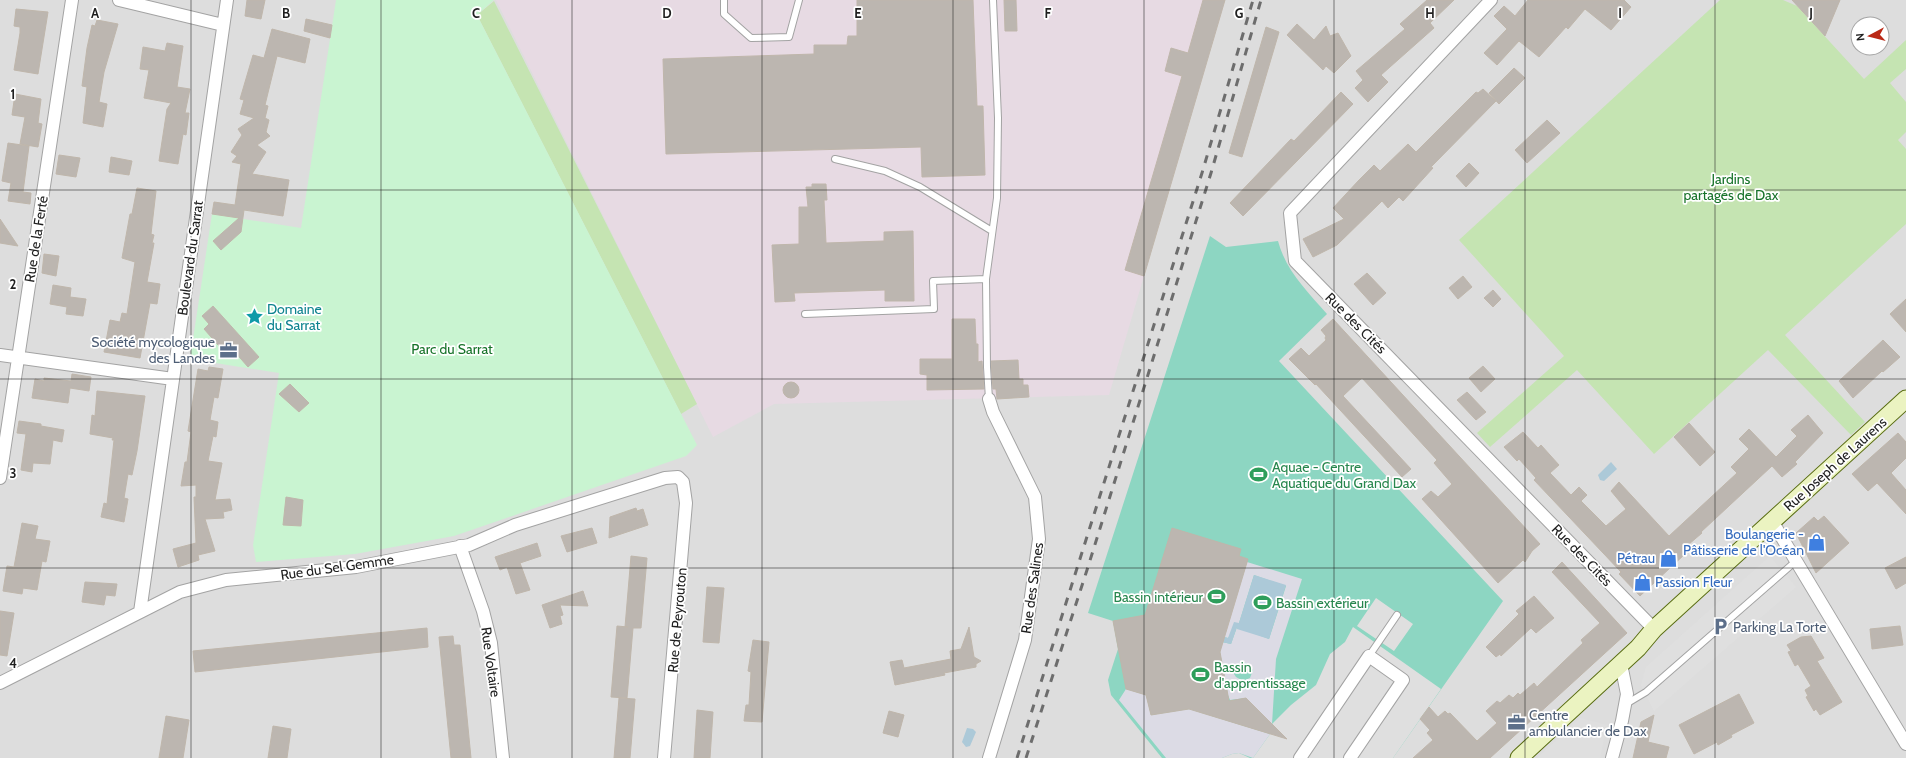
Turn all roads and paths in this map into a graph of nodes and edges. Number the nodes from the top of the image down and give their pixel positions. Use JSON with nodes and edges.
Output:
{"nodes":[{"id":1,"x":72,"y":0,"type":"edge"},
{"id":2,"x":119,"y":0,"type":"edge"},
{"id":3,"x":227,"y":0,"type":"edge"},
{"id":4,"x":724,"y":0,"type":"edge"},
{"id":5,"x":799,"y":0,"type":"edge"},
{"id":6,"x":993,"y":0,"type":"edge"},
{"id":7,"x":1491,"y":0,"type":"edge"},
{"id":8,"x":223,"y":25,"type":"junction"},
{"id":9,"x":835,"y":159,"type":"dead end"},
{"id":10,"x":992,"y":231,"type":"junction"},
{"id":11,"x":986,"y":279,"type":"junction"},
{"id":12,"x":805,"y":314,"type":"dead end"},
{"id":13,"x":0,"y":354,"type":"edge"},
{"id":14,"x":18,"y":357,"type":"junction"},
{"id":15,"x":173,"y":379,"type":"junction"},
{"id":16,"x":989,"y":399,"type":"joint"},
{"id":17,"x":1906,"y":399,"type":"edge"},
{"id":18,"x":0,"y":478,"type":"edge"},
{"id":19,"x":684,"y":482,"type":"joint"},
{"id":20,"x":1772,"y":521,"type":"junction"},
{"id":21,"x":460,"y":546,"type":"junction"},
{"id":22,"x":1796,"y":561,"type":"junction"},
{"id":23,"x":140,"y":612,"type":"junction"},
{"id":24,"x":1397,"y":615,"type":"dead end"},
{"id":25,"x":1654,"y":629,"type":"junction"},
{"id":26,"x":1369,"y":656,"type":"junction"},
{"id":27,"x":1621,"y":664,"type":"junction"},
{"id":28,"x":0,"y":683,"type":"edge"},
{"id":29,"x":1625,"y":704,"type":"junction"},
{"id":30,"x":1906,"y":744,"type":"edge"},
{"id":31,"x":503,"y":758,"type":"edge"},
{"id":32,"x":664,"y":758,"type":"edge"},
{"id":33,"x":990,"y":758,"type":"edge"},
{"id":34,"x":1300,"y":758,"type":"edge"},
{"id":35,"x":1350,"y":758,"type":"edge"},
{"id":36,"x":1519,"y":758,"type":"edge"},
{"id":37,"x":1612,"y":758,"type":"edge"}],
"edges":[{"from":1,"to":14,"type":"street","name":"Rue de la Ferté"},
{"from":2,"to":8,"type":"street"},
{"from":3,"to":8,"type":"street","name":"Boulevard du Sarrat"},
{"from":4,"to":5,"type":"lane"},
{"from":6,"to":10,"type":"lane"},
{"from":7,"to":25,"type":"street","name":"Rue des Cités"},
{"from":8,"to":15,"type":"street","name":"Boulevard du Sarrat"},
{"from":9,"to":10,"type":"lane"},
{"from":10,"to":11,"type":"lane"},
{"from":11,"to":12,"type":"lane"},
{"from":11,"to":16,"type":"lane"},
{"from":13,"to":14,"type":"street"},
{"from":14,"to":15,"type":"street"},
{"from":14,"to":18,"type":"street","name":"Rue de la Ferté"},
{"from":15,"to":23,"type":"street","name":"Boulevard du Sarrat"},
{"from":16,"to":33,"type":"street","name":"Rue des Salines"},
{"from":17,"to":20,"type":"main road","name":"Rue Joseph de Laurens"},
{"from":19,"to":21,"type":"street","name":"Rue du Sel Gemme"},
{"from":19,"to":32,"type":"street","name":"Rue de Peyrouton"},
{"from":20,"to":22,"type":"street"},
{"from":20,"to":25,"type":"main road","name":"Rue Joseph de Laurens"},
{"from":21,"to":23,"type":"street","name":"Rue du Sel Gemme"},
{"from":21,"to":31,"type":"street","name":"Rue Voltaire"},
{"from":22,"to":29,"type":"lane"},
{"from":22,"to":30,"type":"street"},
{"from":23,"to":28,"type":"street","name":"Rue du Sel Gemme"},
{"from":24,"to":26,"type":"lane"},
{"from":25,"to":27,"type":"main road","name":"Rue Joseph de Laurens"},
{"from":26,"to":34,"type":"street"},
{"from":26,"to":35,"type":"street"},
{"from":27,"to":29,"type":"street"},
{"from":27,"to":36,"type":"main road","name":"Rue Joseph de Laurens"},
{"from":29,"to":37,"type":"street"}]}
